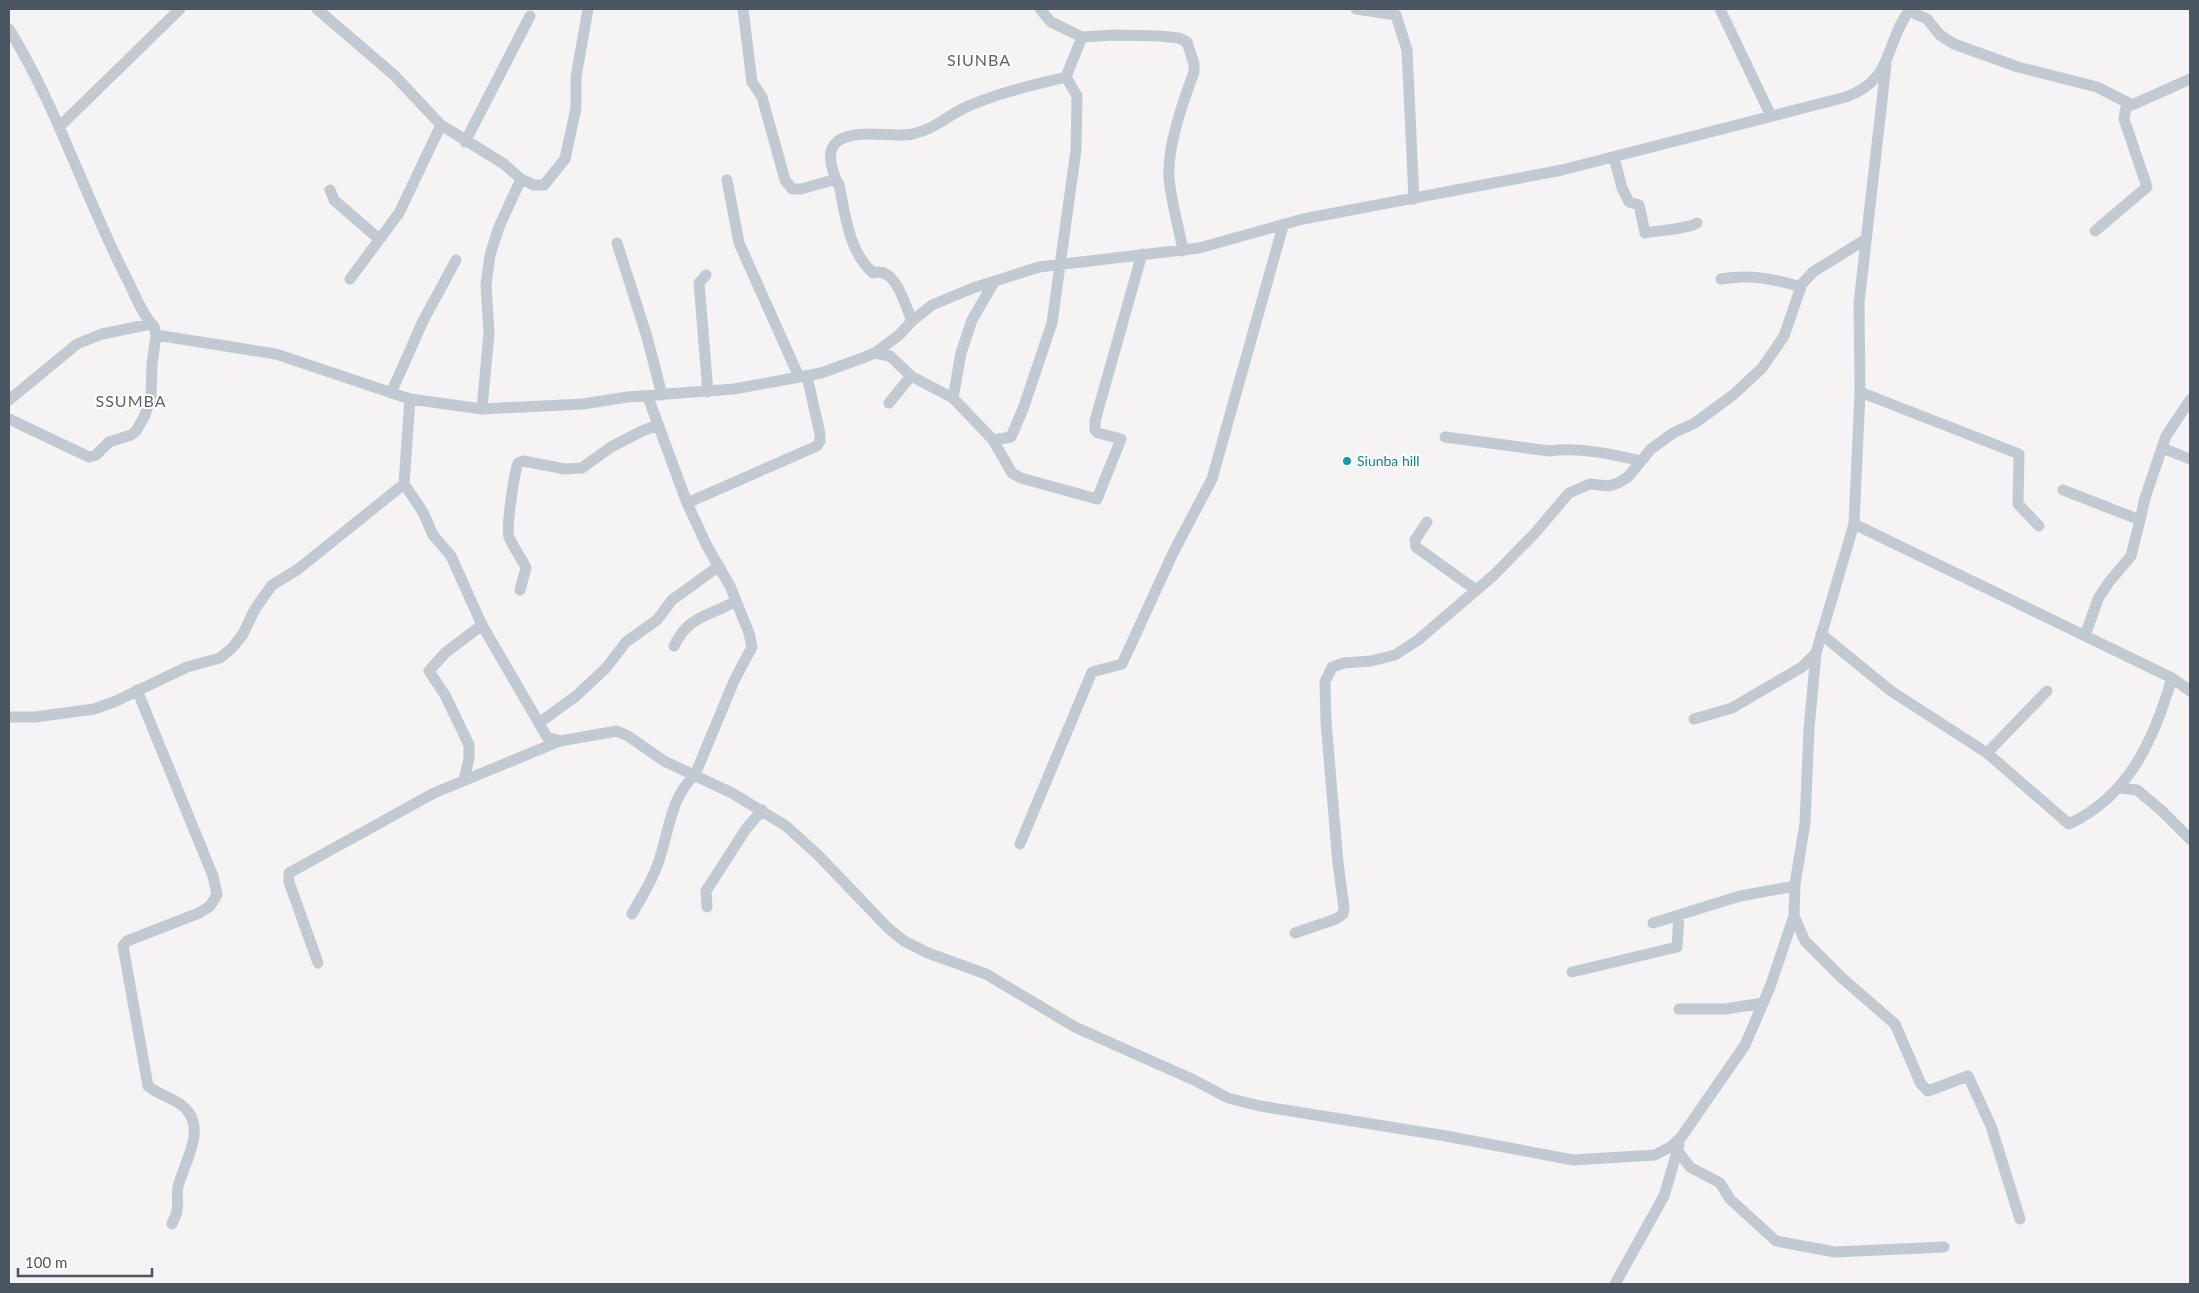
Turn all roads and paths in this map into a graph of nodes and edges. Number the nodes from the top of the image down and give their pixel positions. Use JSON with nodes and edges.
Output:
{"nodes":[{"id":1,"x":180,"y":9,"type":"edge"},
{"id":2,"x":317,"y":9,"type":"edge"},
{"id":3,"x":588,"y":9,"type":"edge"},
{"id":4,"x":743,"y":9,"type":"edge"},
{"id":5,"x":1040,"y":9,"type":"edge"},
{"id":6,"x":1356,"y":9,"type":"edge"},
{"id":7,"x":1720,"y":9,"type":"edge"},
{"id":8,"x":1910,"y":10,"type":"edge"},
{"id":9,"x":530,"y":16,"type":"dead end"},
{"id":10,"x":9,"y":29,"type":"edge"},
{"id":11,"x":1082,"y":37,"type":"junction"},
{"id":12,"x":1886,"y":65,"type":"junction"},
{"id":13,"x":1066,"y":76,"type":"junction"},
{"id":14,"x":2190,"y":79,"type":"edge"},
{"id":15,"x":2127,"y":102,"type":"junction"},
{"id":16,"x":1771,"y":116,"type":"junction"},
{"id":17,"x":441,"y":125,"type":"junction"},
{"id":18,"x":60,"y":126,"type":"junction"},
{"id":19,"x":465,"y":142,"type":"junction"},
{"id":20,"x":1614,"y":157,"type":"junction"},
{"id":21,"x":521,"y":179,"type":"junction"},
{"id":22,"x":727,"y":180,"type":"dead end"},
{"id":23,"x":837,"y":183,"type":"junction"},
{"id":24,"x":330,"y":190,"type":"dead end"},
{"id":25,"x":1414,"y":199,"type":"junction"},
{"id":26,"x":1697,"y":223,"type":"dead end"},
{"id":27,"x":1282,"y":226,"type":"junction"},
{"id":28,"x":2095,"y":231,"type":"dead end"},
{"id":29,"x":1866,"y":239,"type":"junction"},
{"id":30,"x":379,"y":240,"type":"junction"},
{"id":31,"x":617,"y":243,"type":"dead end"},
{"id":32,"x":1183,"y":250,"type":"junction"},
{"id":33,"x":1142,"y":254,"type":"junction"},
{"id":34,"x":456,"y":260,"type":"dead end"},
{"id":35,"x":1058,"y":265,"type":"junction"},
{"id":36,"x":706,"y":275,"type":"dead end"},
{"id":37,"x":350,"y":279,"type":"dead end"},
{"id":38,"x":1722,"y":279,"type":"dead end"},
{"id":39,"x":994,"y":282,"type":"junction"},
{"id":40,"x":1801,"y":287,"type":"junction"},
{"id":41,"x":912,"y":321,"type":"junction"},
{"id":42,"x":154,"y":329,"type":"junction"},
{"id":43,"x":875,"y":353,"type":"junction"},
{"id":44,"x":911,"y":376,"type":"junction"},
{"id":45,"x":803,"y":377,"type":"junction"},
{"id":46,"x":708,"y":392,"type":"junction"},
{"id":47,"x":1860,"y":392,"type":"junction"},
{"id":48,"x":391,"y":393,"type":"junction"},
{"id":49,"x":662,"y":395,"type":"junction"},
{"id":50,"x":648,"y":397,"type":"junction"},
{"id":51,"x":410,"y":398,"type":"junction"},
{"id":52,"x":953,"y":398,"type":"junction"},
{"id":53,"x":9,"y":400,"type":"edge"},
{"id":54,"x":2190,"y":400,"type":"edge"},
{"id":55,"x":889,"y":403,"type":"dead end"},
{"id":56,"x":482,"y":409,"type":"junction"},
{"id":57,"x":9,"y":419,"type":"edge"},
{"id":58,"x":658,"y":425,"type":"junction"},
{"id":59,"x":1445,"y":437,"type":"dead end"},
{"id":60,"x":993,"y":440,"type":"junction"},
{"id":61,"x":2162,"y":448,"type":"junction"},
{"id":62,"x":2190,"y":459,"type":"edge"},
{"id":63,"x":1641,"y":461,"type":"junction"},
{"id":64,"x":404,"y":484,"type":"junction"},
{"id":65,"x":2063,"y":490,"type":"dead end"},
{"id":66,"x":687,"y":503,"type":"junction"},
{"id":67,"x":2140,"y":520,"type":"junction"},
{"id":68,"x":1427,"y":522,"type":"dead end"},
{"id":69,"x":1854,"y":524,"type":"junction"},
{"id":70,"x":2039,"y":526,"type":"dead end"},
{"id":71,"x":719,"y":566,"type":"junction"},
{"id":72,"x":520,"y":590,"type":"dead end"},
{"id":73,"x":1476,"y":590,"type":"junction"},
{"id":74,"x":736,"y":601,"type":"junction"},
{"id":75,"x":482,"y":625,"type":"junction"},
{"id":76,"x":1821,"y":634,"type":"junction"},
{"id":77,"x":2085,"y":636,"type":"junction"},
{"id":78,"x":674,"y":646,"type":"dead end"},
{"id":79,"x":1816,"y":653,"type":"junction"},
{"id":80,"x":2172,"y":678,"type":"junction"},
{"id":81,"x":137,"y":690,"type":"junction"},
{"id":82,"x":2047,"y":691,"type":"dead end"},
{"id":83,"x":2190,"y":691,"type":"edge"},
{"id":84,"x":9,"y":717,"type":"edge"},
{"id":85,"x":1694,"y":719,"type":"dead end"},
{"id":86,"x":538,"y":723,"type":"junction"},
{"id":87,"x":560,"y":741,"type":"junction"},
{"id":88,"x":1987,"y":753,"type":"junction"},
{"id":89,"x":696,"y":775,"type":"junction"},
{"id":90,"x":464,"y":780,"type":"junction"},
{"id":91,"x":2119,"y":788,"type":"junction"},
{"id":92,"x":762,"y":810,"type":"junction"},
{"id":93,"x":2190,"y":840,"type":"edge"},
{"id":94,"x":1020,"y":844,"type":"dead end"},
{"id":95,"x":1795,"y":886,"type":"junction"},
{"id":96,"x":707,"y":907,"type":"dead end"},
{"id":97,"x":632,"y":914,"type":"dead end"},
{"id":98,"x":1679,"y":915,"type":"junction"},
{"id":99,"x":1794,"y":916,"type":"junction"},
{"id":100,"x":1653,"y":923,"type":"dead end"},
{"id":101,"x":1295,"y":932,"type":"dead end"},
{"id":102,"x":318,"y":963,"type":"dead end"},
{"id":103,"x":1572,"y":972,"type":"dead end"},
{"id":104,"x":1763,"y":1002,"type":"junction"},
{"id":105,"x":1679,"y":1009,"type":"dead end"},
{"id":106,"x":1682,"y":1136,"type":"junction"},
{"id":107,"x":1678,"y":1150,"type":"junction"},
{"id":108,"x":2020,"y":1219,"type":"dead end"},
{"id":109,"x":172,"y":1224,"type":"dead end"},
{"id":110,"x":1944,"y":1247,"type":"dead end"},
{"id":111,"x":1615,"y":1284,"type":"edge"}],
"edges":[{"from":1,"to":18,"type":"street"},
{"from":2,"to":17,"type":"street"},
{"from":3,"to":21,"type":"street"},
{"from":4,"to":23,"type":"street"},
{"from":5,"to":11,"type":"street"},
{"from":6,"to":25,"type":"street"},
{"from":7,"to":16,"type":"street"},
{"from":8,"to":12,"type":"street"},
{"from":8,"to":15,"type":"street"},
{"from":9,"to":19,"type":"street"},
{"from":10,"to":18,"type":"street"},
{"from":11,"to":13,"type":"street"},
{"from":11,"to":32,"type":"street"},
{"from":12,"to":16,"type":"street"},
{"from":12,"to":29,"type":"street"},
{"from":13,"to":23,"type":"street"},
{"from":13,"to":35,"type":"street"},
{"from":14,"to":15,"type":"street"},
{"from":15,"to":28,"type":"street"},
{"from":16,"to":20,"type":"street"},
{"from":17,"to":19,"type":"street"},
{"from":17,"to":30,"type":"street"},
{"from":18,"to":42,"type":"street"},
{"from":19,"to":21,"type":"street"},
{"from":20,"to":25,"type":"street"},
{"from":20,"to":26,"type":"street"},
{"from":21,"to":56,"type":"street"},
{"from":22,"to":45,"type":"street"},
{"from":23,"to":41,"type":"street"},
{"from":24,"to":30,"type":"street"},
{"from":25,"to":27,"type":"street"},
{"from":27,"to":32,"type":"street"},
{"from":27,"to":94,"type":"street"},
{"from":29,"to":40,"type":"street"},
{"from":29,"to":47,"type":"street"},
{"from":30,"to":37,"type":"street"},
{"from":31,"to":49,"type":"street"},
{"from":32,"to":33,"type":"street"},
{"from":33,"to":35,"type":"street"},
{"from":33,"to":60,"type":"street"},
{"from":34,"to":48,"type":"street"},
{"from":35,"to":39,"type":"street"},
{"from":35,"to":60,"type":"street"},
{"from":36,"to":46,"type":"street"},
{"from":38,"to":40,"type":"street"},
{"from":39,"to":41,"type":"street"},
{"from":39,"to":52,"type":"street"},
{"from":40,"to":63,"type":"street"},
{"from":41,"to":43,"type":"street"},
{"from":42,"to":48,"type":"street"},
{"from":42,"to":53,"type":"street"},
{"from":42,"to":57,"type":"street"},
{"from":43,"to":44,"type":"street"},
{"from":43,"to":45,"type":"street"},
{"from":44,"to":52,"type":"street"},
{"from":44,"to":55,"type":"street"},
{"from":45,"to":46,"type":"street"},
{"from":45,"to":66,"type":"street"},
{"from":46,"to":49,"type":"street"},
{"from":47,"to":69,"type":"street"},
{"from":47,"to":70,"type":"street"},
{"from":48,"to":51,"type":"street"},
{"from":49,"to":50,"type":"street"},
{"from":50,"to":56,"type":"street"},
{"from":50,"to":58,"type":"street"},
{"from":51,"to":56,"type":"street"},
{"from":51,"to":64,"type":"street"},
{"from":52,"to":60,"type":"street"},
{"from":54,"to":61,"type":"street"},
{"from":58,"to":66,"type":"street"},
{"from":58,"to":72,"type":"street"},
{"from":59,"to":63,"type":"street"},
{"from":61,"to":62,"type":"street"},
{"from":61,"to":67,"type":"street"},
{"from":63,"to":73,"type":"street"},
{"from":64,"to":75,"type":"street"},
{"from":64,"to":81,"type":"street"},
{"from":65,"to":67,"type":"street"},
{"from":66,"to":71,"type":"street"},
{"from":67,"to":77,"type":"street"},
{"from":68,"to":73,"type":"street"},
{"from":69,"to":76,"type":"street"},
{"from":69,"to":77,"type":"street"},
{"from":71,"to":74,"type":"street"},
{"from":71,"to":86,"type":"street"},
{"from":73,"to":101,"type":"street"},
{"from":74,"to":78,"type":"street"},
{"from":74,"to":89,"type":"street"},
{"from":75,"to":86,"type":"street"},
{"from":75,"to":90,"type":"street"},
{"from":76,"to":79,"type":"street"},
{"from":76,"to":88,"type":"street"},
{"from":77,"to":80,"type":"street"},
{"from":79,"to":85,"type":"street"},
{"from":79,"to":95,"type":"street"},
{"from":80,"to":83,"type":"street"},
{"from":80,"to":91,"type":"street"},
{"from":81,"to":84,"type":"street"},
{"from":81,"to":109,"type":"street"},
{"from":82,"to":88,"type":"street"},
{"from":86,"to":87,"type":"street"},
{"from":87,"to":89,"type":"street"},
{"from":87,"to":90,"type":"street"},
{"from":88,"to":91,"type":"street"},
{"from":89,"to":92,"type":"street"},
{"from":89,"to":97,"type":"street"},
{"from":90,"to":102,"type":"street"},
{"from":91,"to":93,"type":"street"},
{"from":92,"to":96,"type":"street"},
{"from":92,"to":106,"type":"street"},
{"from":95,"to":98,"type":"street"},
{"from":95,"to":99,"type":"street"},
{"from":98,"to":100,"type":"street"},
{"from":98,"to":103,"type":"street"},
{"from":99,"to":104,"type":"street"},
{"from":99,"to":108,"type":"street"},
{"from":104,"to":105,"type":"street"},
{"from":104,"to":106,"type":"street"},
{"from":106,"to":107,"type":"street"},
{"from":107,"to":110,"type":"street"},
{"from":107,"to":111,"type":"street"}]}
